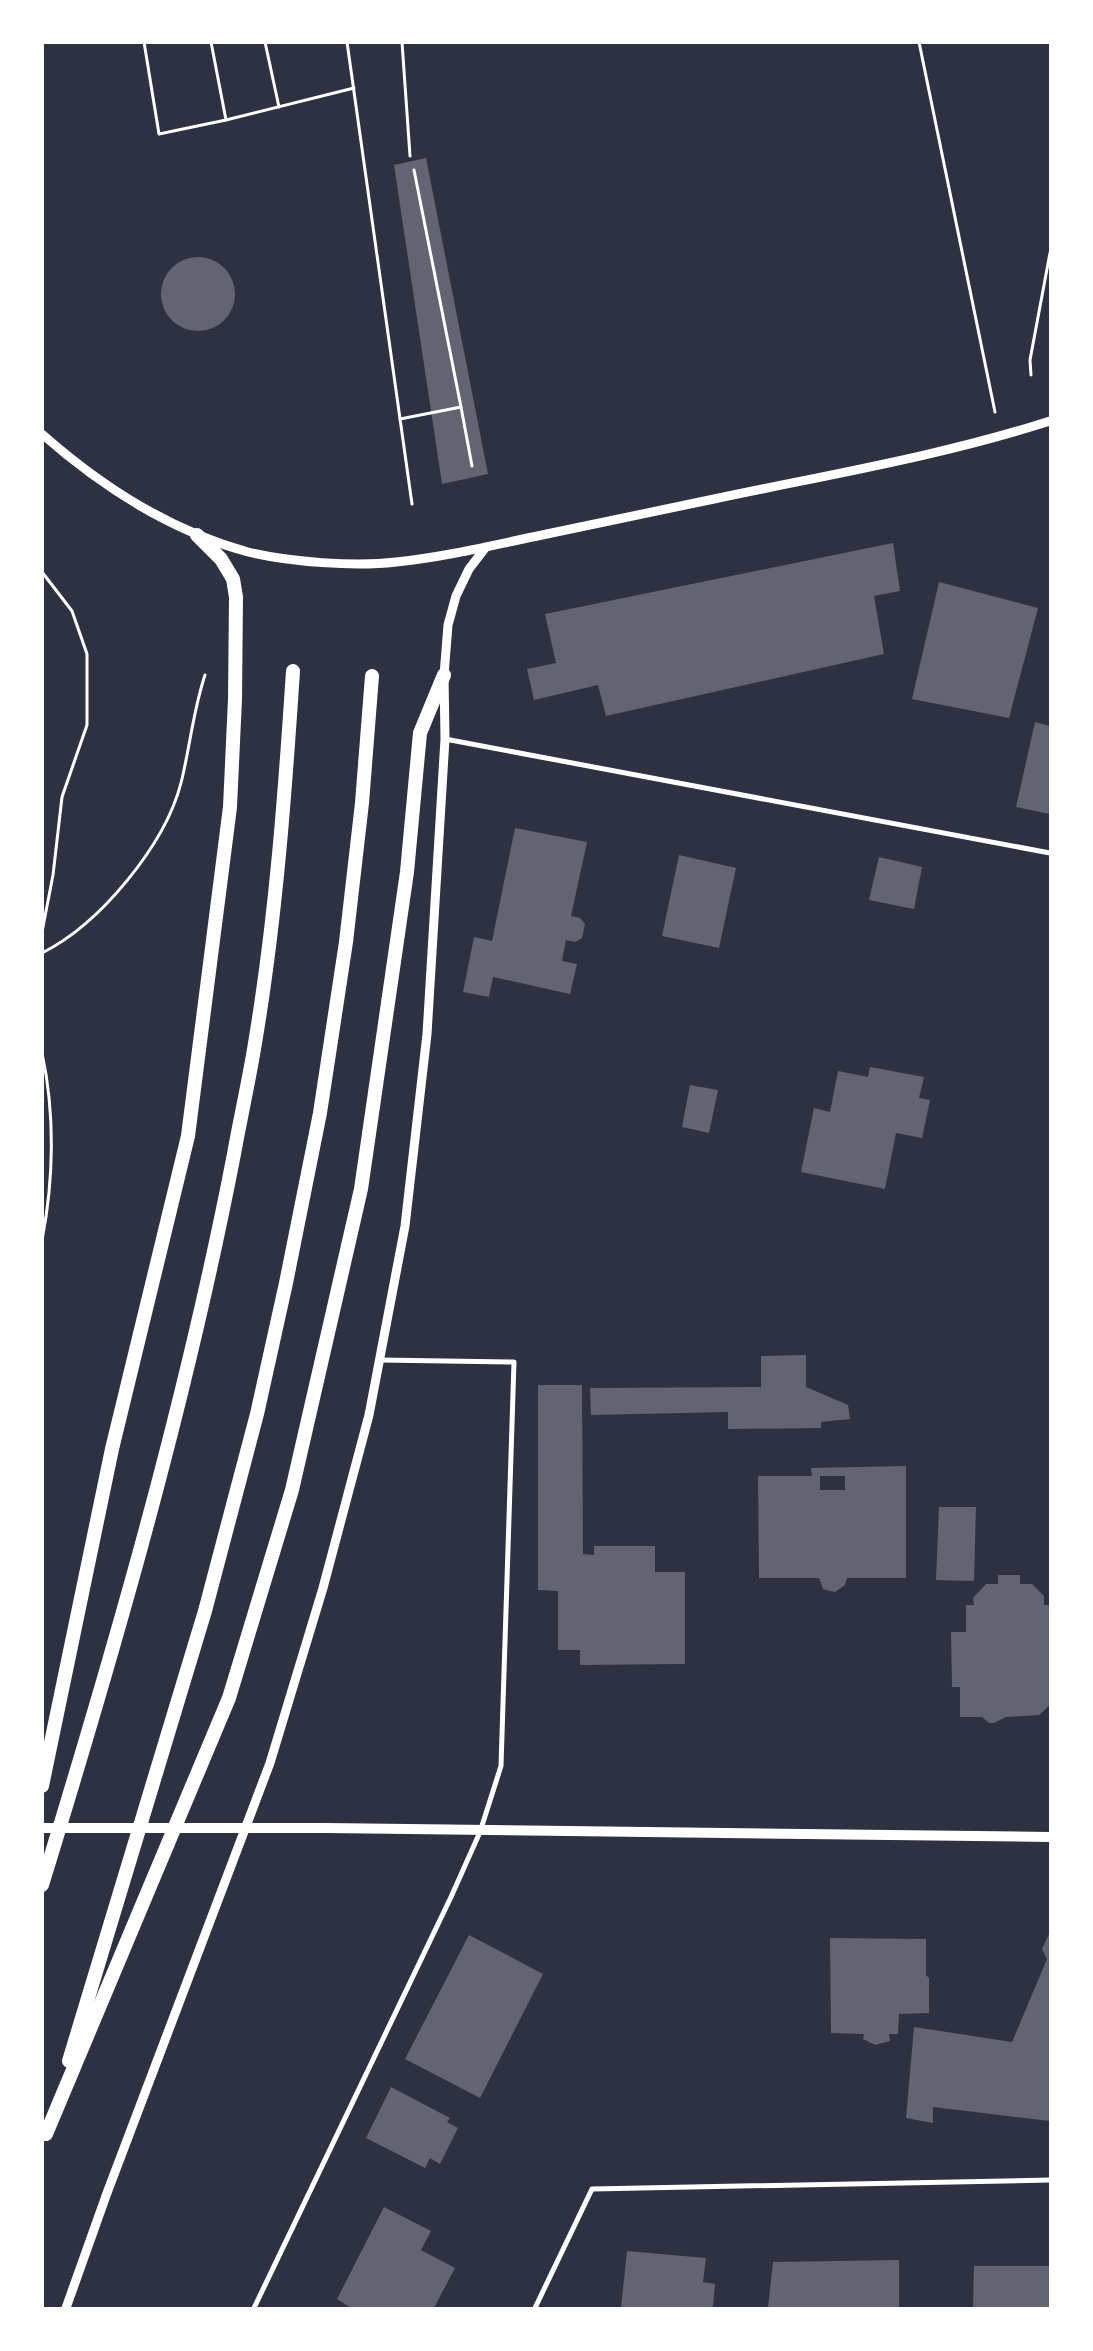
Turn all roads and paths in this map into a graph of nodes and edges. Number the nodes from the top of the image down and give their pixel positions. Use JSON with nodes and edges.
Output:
{"nodes":[{"id":1,"x":144,"y":42,"type":"edge"},
{"id":2,"x":212,"y":42,"type":"edge"},
{"id":3,"x":265,"y":42,"type":"edge"},
{"id":4,"x":348,"y":42,"type":"edge"},
{"id":5,"x":402,"y":42,"type":"edge"},
{"id":6,"x":919,"y":42,"type":"edge"},
{"id":7,"x":354,"y":88,"type":"junction"},
{"id":8,"x":279,"y":108,"type":"junction"},
{"id":9,"x":226,"y":120,"type":"junction"},
{"id":10,"x":410,"y":156,"type":"dead end"},
{"id":11,"x":414,"y":170,"type":"dead end"},
{"id":12,"x":1050,"y":253,"type":"edge"},
{"id":13,"x":1031,"y":375,"type":"dead end"},
{"id":14,"x":461,"y":407,"type":"junction"},
{"id":15,"x":400,"y":419,"type":"junction"},
{"id":16,"x":1050,"y":421,"type":"edge"},
{"id":17,"x":42,"y":434,"type":"edge"},
{"id":18,"x":1000,"y":437,"type":"junction"},
{"id":19,"x":472,"y":466,"type":"dead end"},
{"id":20,"x":412,"y":504,"type":"dead end"},
{"id":21,"x":197,"y":535,"type":"junction"},
{"id":22,"x":486,"y":547,"type":"junction"},
{"id":23,"x":42,"y":572,"type":"edge"},
{"id":24,"x":208,"y":666,"type":"dead end"},
{"id":25,"x":294,"y":670,"type":"dead end"},
{"id":26,"x":444,"y":675,"type":"junction"},
{"id":27,"x":372,"y":676,"type":"dead end"},
{"id":28,"x":445,"y":739,"type":"junction"},
{"id":29,"x":1050,"y":853,"type":"edge"},
{"id":30,"x":42,"y":932,"type":"edge"},
{"id":31,"x":42,"y":954,"type":"edge"},
{"id":32,"x":42,"y":977,"type":"edge"},
{"id":33,"x":42,"y":1053,"type":"edge"},
{"id":34,"x":42,"y":1240,"type":"edge"},
{"id":35,"x":380,"y":1360,"type":"junction"},
{"id":36,"x":42,"y":1786,"type":"edge"},
{"id":37,"x":42,"y":1828,"type":"edge"},
{"id":38,"x":245,"y":1829,"type":"junction"},
{"id":39,"x":480,"y":1832,"type":"junction"},
{"id":40,"x":1050,"y":1837,"type":"edge"},
{"id":41,"x":42,"y":1885,"type":"edge"},
{"id":42,"x":44,"y":2140,"type":"edge"},
{"id":43,"x":1050,"y":2180,"type":"edge"},
{"id":44,"x":66,"y":2308,"type":"edge"},
{"id":45,"x":254,"y":2308,"type":"edge"},
{"id":46,"x":535,"y":2308,"type":"edge"}],
"edges":[{"from":1,"to":9,"type":"path"},
{"from":2,"to":9,"type":"path"},
{"from":3,"to":8,"type":"path"},
{"from":4,"to":7,"type":"path"},
{"from":5,"to":10,"type":"path"},
{"from":6,"to":18,"type":"path"},
{"from":7,"to":8,"type":"path"},
{"from":7,"to":15,"type":"path"},
{"from":8,"to":9,"type":"path"},
{"from":11,"to":14,"type":"path"},
{"from":12,"to":13,"type":"path"},
{"from":14,"to":15,"type":"path"},
{"from":14,"to":19,"type":"path"},
{"from":15,"to":20,"type":"path"},
{"from":16,"to":18,"type":"street"},
{"from":17,"to":21,"type":"street"},
{"from":18,"to":22,"type":"street"},
{"from":21,"to":22,"type":"street"},
{"from":21,"to":36,"type":"highway"},
{"from":22,"to":26,"type":"street"},
{"from":23,"to":30,"type":"path"},
{"from":24,"to":31,"type":"path"},
{"from":25,"to":41,"type":"highway"},
{"from":26,"to":28,"type":"street"},
{"from":26,"to":42,"type":"highway"},
{"from":27,"to":42,"type":"highway"},
{"from":28,"to":29,"type":"street"},
{"from":28,"to":35,"type":"street"},
{"from":31,"to":32,"type":"path"},
{"from":33,"to":34,"type":"path"},
{"from":35,"to":38,"type":"street"},
{"from":35,"to":39,"type":"street"},
{"from":37,"to":38,"type":"main road"},
{"from":38,"to":39,"type":"main road"},
{"from":38,"to":44,"type":"street"},
{"from":39,"to":40,"type":"main road"},
{"from":39,"to":45,"type":"street"},
{"from":43,"to":46,"type":"street"}]}
